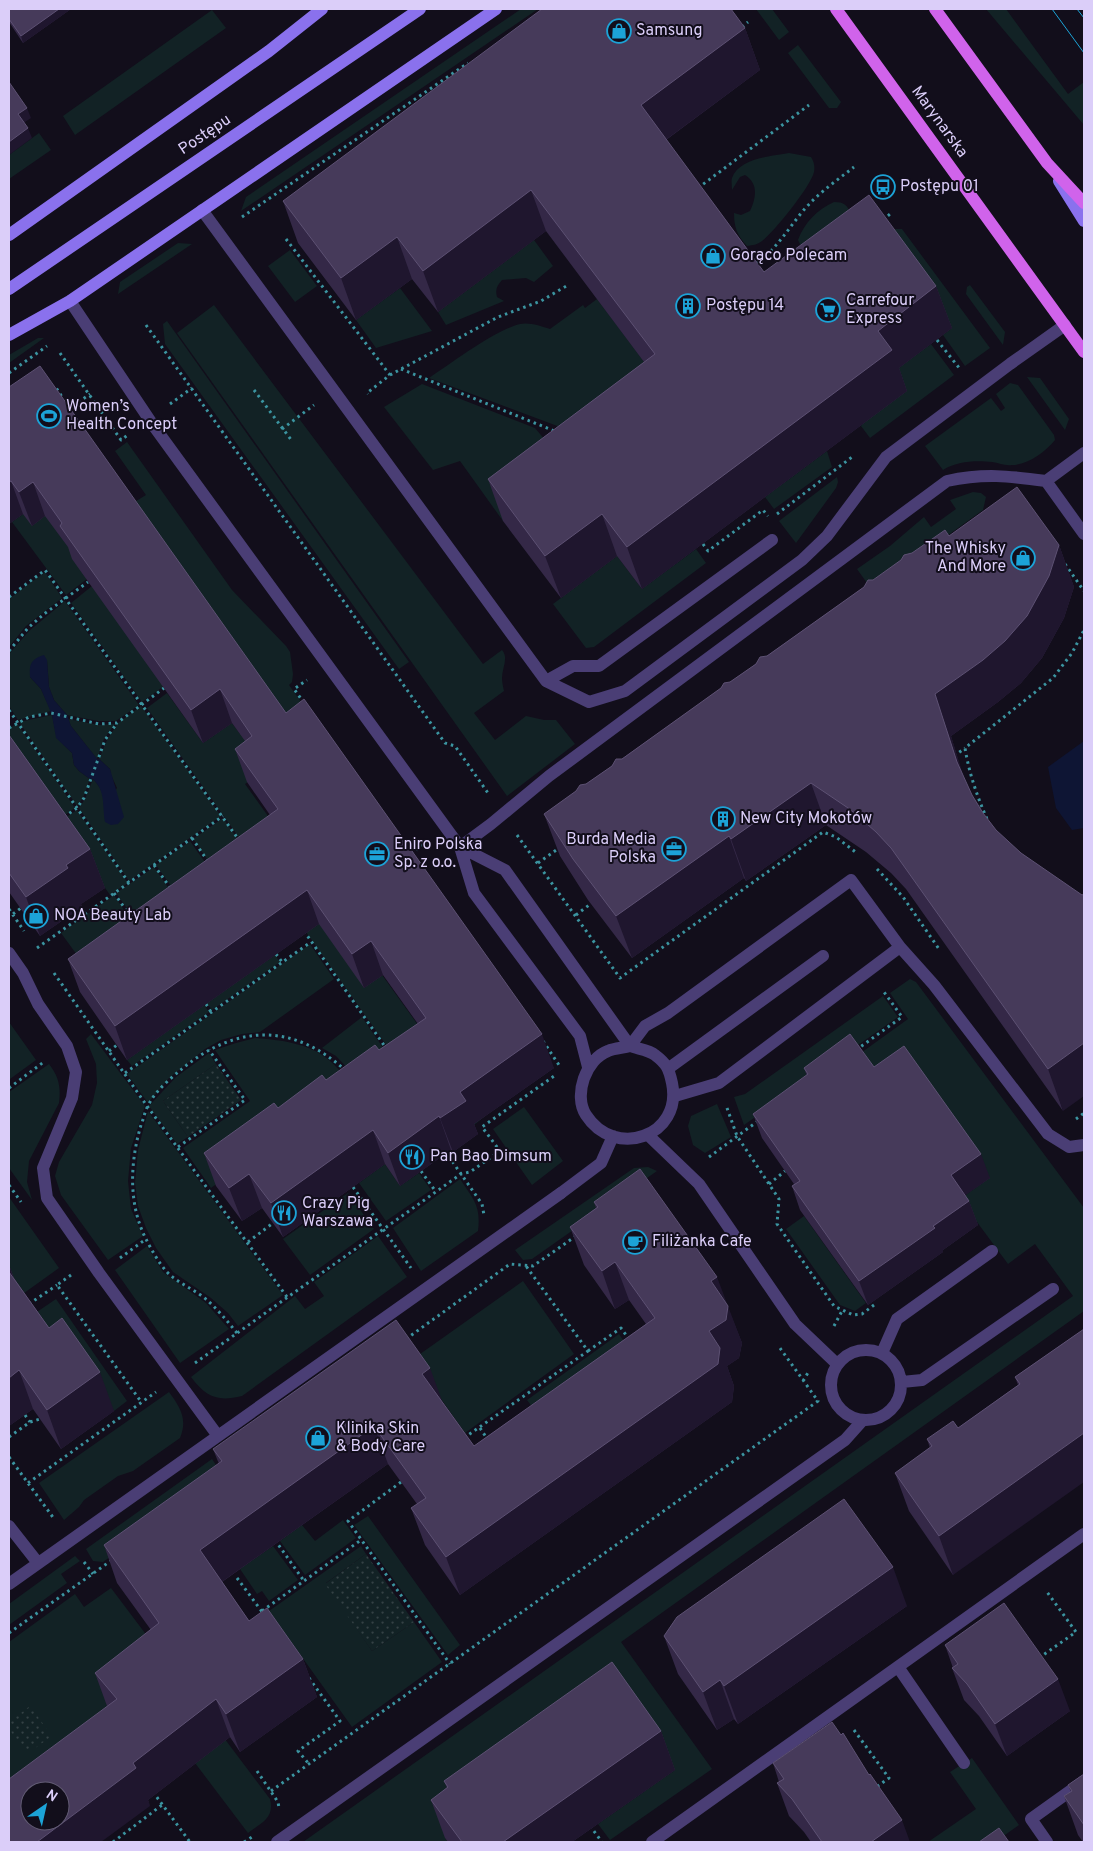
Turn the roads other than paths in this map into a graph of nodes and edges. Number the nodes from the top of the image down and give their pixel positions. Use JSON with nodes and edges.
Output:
{"nodes":[{"id":1,"x":322,"y":9,"type":"edge"},
{"id":2,"x":420,"y":9,"type":"edge"},
{"id":3,"x":496,"y":9,"type":"edge"},
{"id":4,"x":935,"y":9,"type":"edge"},
{"id":5,"x":837,"y":11,"type":"edge"},
{"id":6,"x":1047,"y":163,"type":"junction"},
{"id":7,"x":1084,"y":203,"type":"edge"},
{"id":8,"x":202,"y":210,"type":"junction"},
{"id":9,"x":1084,"y":221,"type":"edge"},
{"id":10,"x":9,"y":235,"type":"edge"},
{"id":11,"x":9,"y":289,"type":"edge"},
{"id":12,"x":70,"y":301,"type":"junction"},
{"id":13,"x":1065,"y":325,"type":"junction"},
{"id":14,"x":9,"y":335,"type":"edge"},
{"id":15,"x":1084,"y":352,"type":"edge"},
{"id":16,"x":1084,"y":453,"type":"edge"},
{"id":17,"x":1046,"y":481,"type":"junction"},
{"id":18,"x":1084,"y":534,"type":"edge"},
{"id":19,"x":772,"y":540,"type":"dead end"},
{"id":20,"x":546,"y":681,"type":"junction"},
{"id":21,"x":460,"y":847,"type":"junction"},
{"id":22,"x":900,"y":948,"type":"junction"},
{"id":23,"x":9,"y":953,"type":"edge"},
{"id":24,"x":823,"y":956,"type":"dead end"},
{"id":25,"x":630,"y":1046,"type":"junction"},
{"id":26,"x":588,"y":1067,"type":"junction"},
{"id":27,"x":669,"y":1068,"type":"junction"},
{"id":28,"x":675,"y":1096,"type":"junction"},
{"id":29,"x":648,"y":1135,"type":"junction"},
{"id":30,"x":613,"y":1136,"type":"junction"},
{"id":31,"x":1084,"y":1146,"type":"edge"},
{"id":32,"x":992,"y":1251,"type":"dead end"},
{"id":33,"x":1053,"y":1289,"type":"dead end"},
{"id":34,"x":882,"y":1353,"type":"junction"},
{"id":35,"x":837,"y":1364,"type":"junction"},
{"id":36,"x":902,"y":1382,"type":"junction"},
{"id":37,"x":862,"y":1421,"type":"junction"},
{"id":38,"x":218,"y":1436,"type":"junction"},
{"id":39,"x":9,"y":1526,"type":"edge"},
{"id":40,"x":1084,"y":1534,"type":"edge"},
{"id":41,"x":38,"y":1563,"type":"junction"},
{"id":42,"x":9,"y":1584,"type":"edge"},
{"id":43,"x":898,"y":1667,"type":"junction"},
{"id":44,"x":964,"y":1763,"type":"dead end"},
{"id":45,"x":1084,"y":1781,"type":"edge"},
{"id":46,"x":277,"y":1842,"type":"edge"},
{"id":47,"x":652,"y":1842,"type":"edge"},
{"id":48,"x":1047,"y":1842,"type":"edge"}],
"edges":[{"from":1,"to":10,"type":"street"},
{"from":2,"to":11,"type":"street","name":"Postępu"},
{"from":3,"to":8,"type":"street"},
{"from":4,"to":6,"type":"main road"},
{"from":5,"to":13,"type":"main road","name":"Marynarska"},
{"from":6,"to":7,"type":"main road"},
{"from":6,"to":9,"type":"street"},
{"from":8,"to":12,"type":"street"},
{"from":8,"to":20,"type":"street"},
{"from":12,"to":14,"type":"street"},
{"from":12,"to":21,"type":"street"},
{"from":13,"to":15,"type":"main road","name":"Marynarska"},
{"from":13,"to":20,"type":"street"},
{"from":16,"to":17,"type":"street"},
{"from":17,"to":18,"type":"street"},
{"from":17,"to":21,"type":"street"},
{"from":19,"to":20,"type":"street"},
{"from":21,"to":25,"type":"street"},
{"from":21,"to":26,"type":"street"},
{"from":22,"to":25,"type":"street"},
{"from":22,"to":28,"type":"street"},
{"from":22,"to":31,"type":"street"},
{"from":23,"to":38,"type":"street"},
{"from":24,"to":27,"type":"street"},
{"from":25,"to":26,"type":"street"},
{"from":25,"to":27,"type":"street"},
{"from":26,"to":30,"type":"street"},
{"from":27,"to":28,"type":"street"},
{"from":28,"to":29,"type":"street"},
{"from":29,"to":30,"type":"street"},
{"from":29,"to":35,"type":"street"},
{"from":30,"to":38,"type":"street"},
{"from":32,"to":34,"type":"street"},
{"from":33,"to":36,"type":"street"},
{"from":34,"to":35,"type":"street"},
{"from":34,"to":36,"type":"street"},
{"from":35,"to":37,"type":"street"},
{"from":36,"to":37,"type":"street"},
{"from":37,"to":46,"type":"street"},
{"from":38,"to":41,"type":"street"},
{"from":39,"to":41,"type":"street"},
{"from":40,"to":43,"type":"street"},
{"from":41,"to":42,"type":"street"},
{"from":43,"to":44,"type":"street"},
{"from":43,"to":47,"type":"street"},
{"from":45,"to":48,"type":"street"}]}
